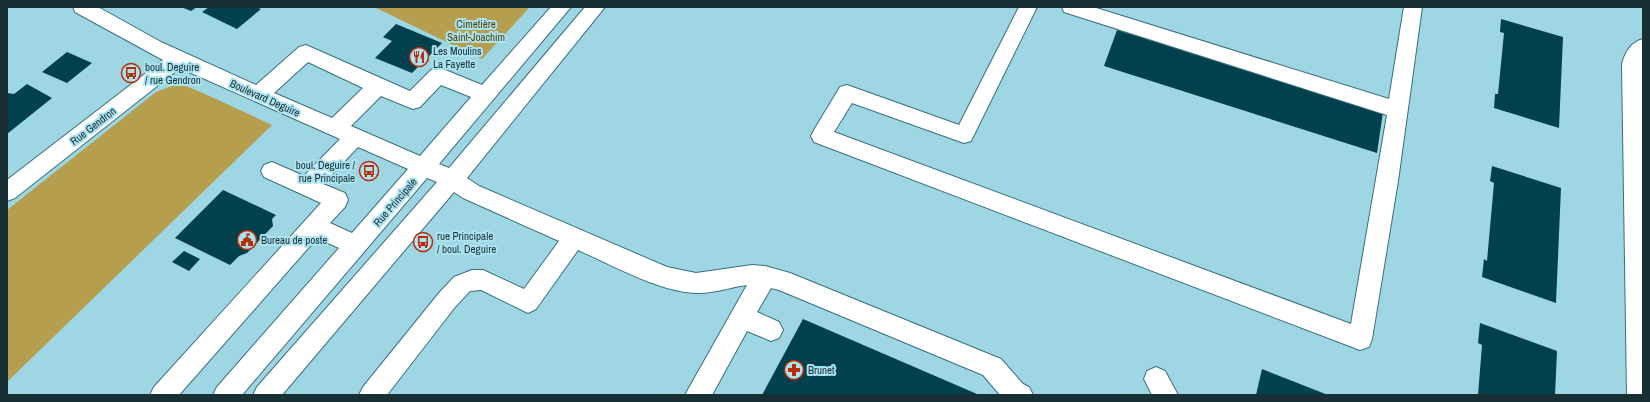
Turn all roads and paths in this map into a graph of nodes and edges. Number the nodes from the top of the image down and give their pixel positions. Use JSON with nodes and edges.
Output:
{"nodes":[{"id":1,"x":82,"y":7,"type":"edge"},
{"id":2,"x":562,"y":7,"type":"edge"},
{"id":3,"x":596,"y":7,"type":"edge"},
{"id":4,"x":1028,"y":7,"type":"edge"},
{"id":5,"x":1071,"y":7,"type":"edge"},
{"id":6,"x":1413,"y":7,"type":"edge"},
{"id":7,"x":1643,"y":46,"type":"edge"},
{"id":8,"x":178,"y":59,"type":"junction"},
{"id":9,"x":378,"y":86,"type":"junction"},
{"id":10,"x":258,"y":95,"type":"junction"},
{"id":11,"x":486,"y":96,"type":"junction"},
{"id":12,"x":1397,"y":110,"type":"junction"},
{"id":13,"x":335,"y":128,"type":"junction"},
{"id":14,"x":355,"y":137,"type":"junction"},
{"id":15,"x":425,"y":167,"type":"junction"},
{"id":16,"x":272,"y":171,"type":"dead end"},
{"id":17,"x":452,"y":179,"type":"junction"},
{"id":18,"x":307,"y":187,"type":"junction"},
{"id":19,"x":7,"y":192,"type":"edge"},
{"id":20,"x":314,"y":226,"type":"junction"},
{"id":21,"x":574,"y":238,"type":"junction"},
{"id":22,"x":356,"y":246,"type":"junction"},
{"id":23,"x":765,"y":276,"type":"junction"},
{"id":24,"x":742,"y":317,"type":"junction"},
{"id":25,"x":771,"y":330,"type":"dead end"},
{"id":26,"x":163,"y":395,"type":"edge"},
{"id":27,"x":226,"y":395,"type":"edge"},
{"id":28,"x":266,"y":395,"type":"edge"},
{"id":29,"x":372,"y":395,"type":"edge"},
{"id":30,"x":698,"y":395,"type":"edge"},
{"id":31,"x":1020,"y":395,"type":"edge"},
{"id":32,"x":1640,"y":395,"type":"edge"}],
"edges":[{"from":1,"to":8,"type":"street","name":"Boulevard Deguire"},
{"from":2,"to":11,"type":"street","name":"Rue Principale"},
{"from":3,"to":17,"type":"street"},
{"from":4,"to":12,"type":"street"},
{"from":5,"to":12,"type":"street"},
{"from":6,"to":12,"type":"street"},
{"from":7,"to":32,"type":"street"},
{"from":8,"to":10,"type":"street","name":"Boulevard Deguire"},
{"from":8,"to":19,"type":"street","name":"Rue Gendron"},
{"from":9,"to":10,"type":"street"},
{"from":9,"to":11,"type":"street"},
{"from":9,"to":13,"type":"street"},
{"from":10,"to":13,"type":"street","name":"Boulevard Deguire"},
{"from":11,"to":15,"type":"street","name":"Rue Principale"},
{"from":13,"to":14,"type":"street","name":"Boulevard Deguire"},
{"from":14,"to":15,"type":"street","name":"Boulevard Deguire"},
{"from":14,"to":18,"type":"street"},
{"from":15,"to":17,"type":"street","name":"Boulevard Deguire"},
{"from":15,"to":22,"type":"street","name":"Rue Principale"},
{"from":16,"to":18,"type":"street"},
{"from":17,"to":21,"type":"street","name":"Boulevard Deguire"},
{"from":17,"to":28,"type":"street"},
{"from":18,"to":20,"type":"street"},
{"from":20,"to":22,"type":"street"},
{"from":20,"to":26,"type":"street"},
{"from":21,"to":23,"type":"street","name":"Boulevard Deguire"},
{"from":21,"to":29,"type":"street"},
{"from":22,"to":27,"type":"street","name":"Rue Principale"},
{"from":23,"to":24,"type":"street"},
{"from":23,"to":31,"type":"street","name":"Boulevard Deguire"},
{"from":24,"to":25,"type":"street"},
{"from":24,"to":30,"type":"street"}]}
